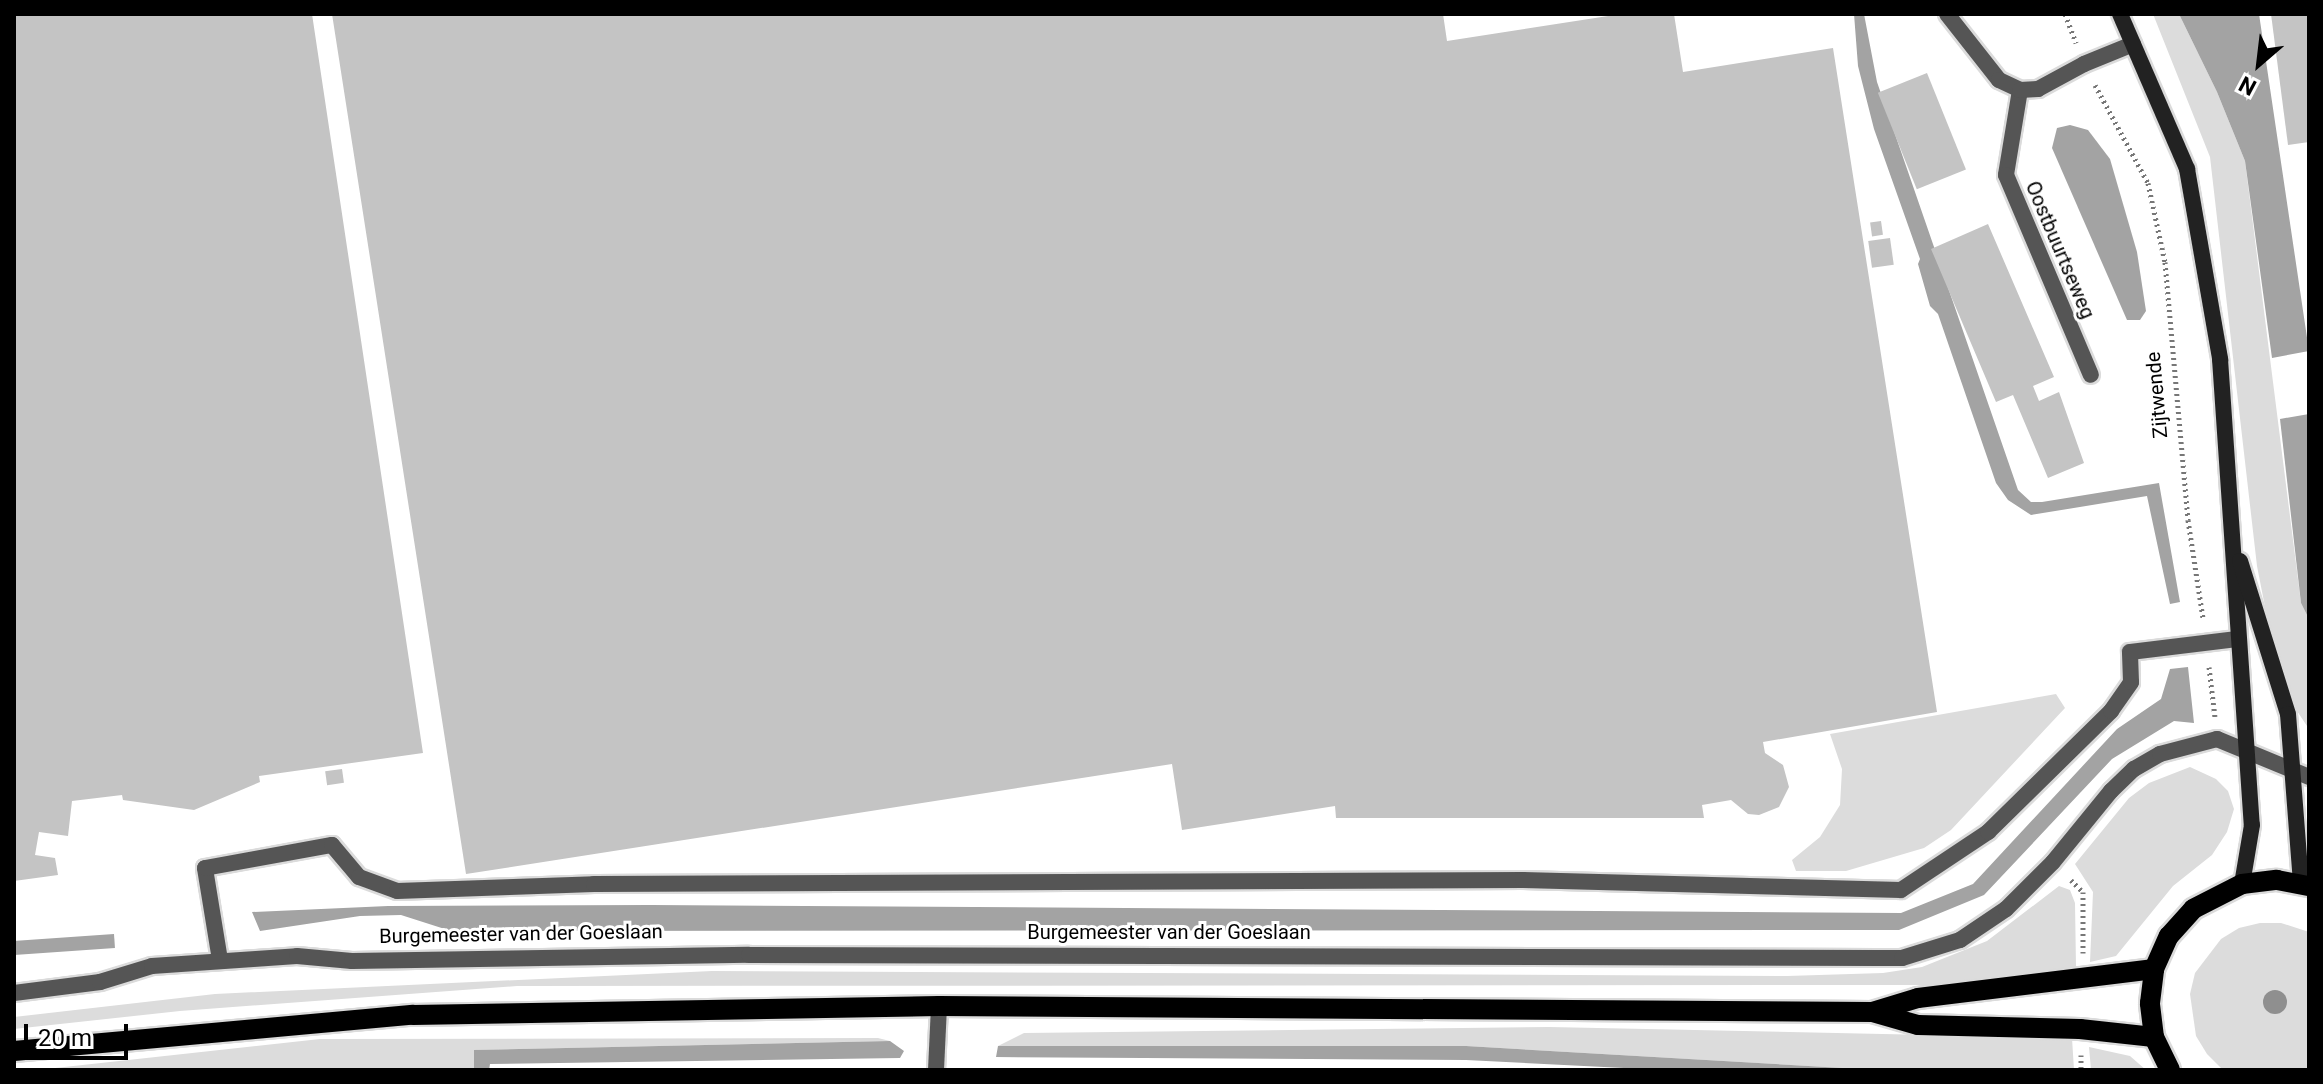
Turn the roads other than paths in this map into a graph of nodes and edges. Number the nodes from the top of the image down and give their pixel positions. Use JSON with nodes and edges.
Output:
{"nodes":[{"id":1,"x":1947,"y":14,"type":"edge"},
{"id":2,"x":2120,"y":14,"type":"edge"},
{"id":3,"x":2133,"y":44,"type":"junction"},
{"id":4,"x":2020,"y":90,"type":"junction"},
{"id":5,"x":2091,"y":375,"type":"dead end"},
{"id":6,"x":2235,"y":548,"type":"junction"},
{"id":7,"x":2237,"y":639,"type":"junction"},
{"id":8,"x":2245,"y":750,"type":"junction"},
{"id":9,"x":2292,"y":769,"type":"junction"},
{"id":10,"x":2309,"y":777,"type":"edge"},
{"id":11,"x":2242,"y":884,"type":"junction"},
{"id":12,"x":2305,"y":885,"type":"edge"},
{"id":13,"x":220,"y":960,"type":"junction"},
{"id":14,"x":2154,"y":969,"type":"junction"},
{"id":15,"x":14,"y":993,"type":"edge"},
{"id":16,"x":939,"y":1006,"type":"junction"},
{"id":17,"x":1872,"y":1012,"type":"junction"},
{"id":18,"x":2154,"y":1037,"type":"junction"},
{"id":19,"x":14,"y":1051,"type":"edge"},
{"id":20,"x":936,"y":1070,"type":"edge"},
{"id":21,"x":2170,"y":1070,"type":"edge"}],
"edges":[{"from":1,"to":4,"type":"street"},
{"from":2,"to":3,"type":"street"},
{"from":3,"to":4,"type":"street"},
{"from":3,"to":6,"type":"street"},
{"from":4,"to":5,"type":"street","name":"Oostbuurtseweg"},
{"from":6,"to":7,"type":"street"},
{"from":6,"to":9,"type":"street"},
{"from":7,"to":8,"type":"street"},
{"from":7,"to":13,"type":"street"},
{"from":8,"to":9,"type":"street"},
{"from":8,"to":11,"type":"street"},
{"from":8,"to":13,"type":"street","name":"Burgemeester van der Goeslaan"},
{"from":9,"to":10,"type":"street"},
{"from":9,"to":12,"type":"street"},
{"from":11,"to":12,"type":"main road"},
{"from":11,"to":14,"type":"main road"},
{"from":13,"to":15,"type":"street","name":"Burgemeester van der Goeslaan"},
{"from":14,"to":17,"type":"main road"},
{"from":14,"to":18,"type":"main road"},
{"from":16,"to":17,"type":"main road"},
{"from":16,"to":19,"type":"main road"},
{"from":16,"to":20,"type":"street"},
{"from":17,"to":18,"type":"main road"},
{"from":18,"to":21,"type":"main road"}]}
